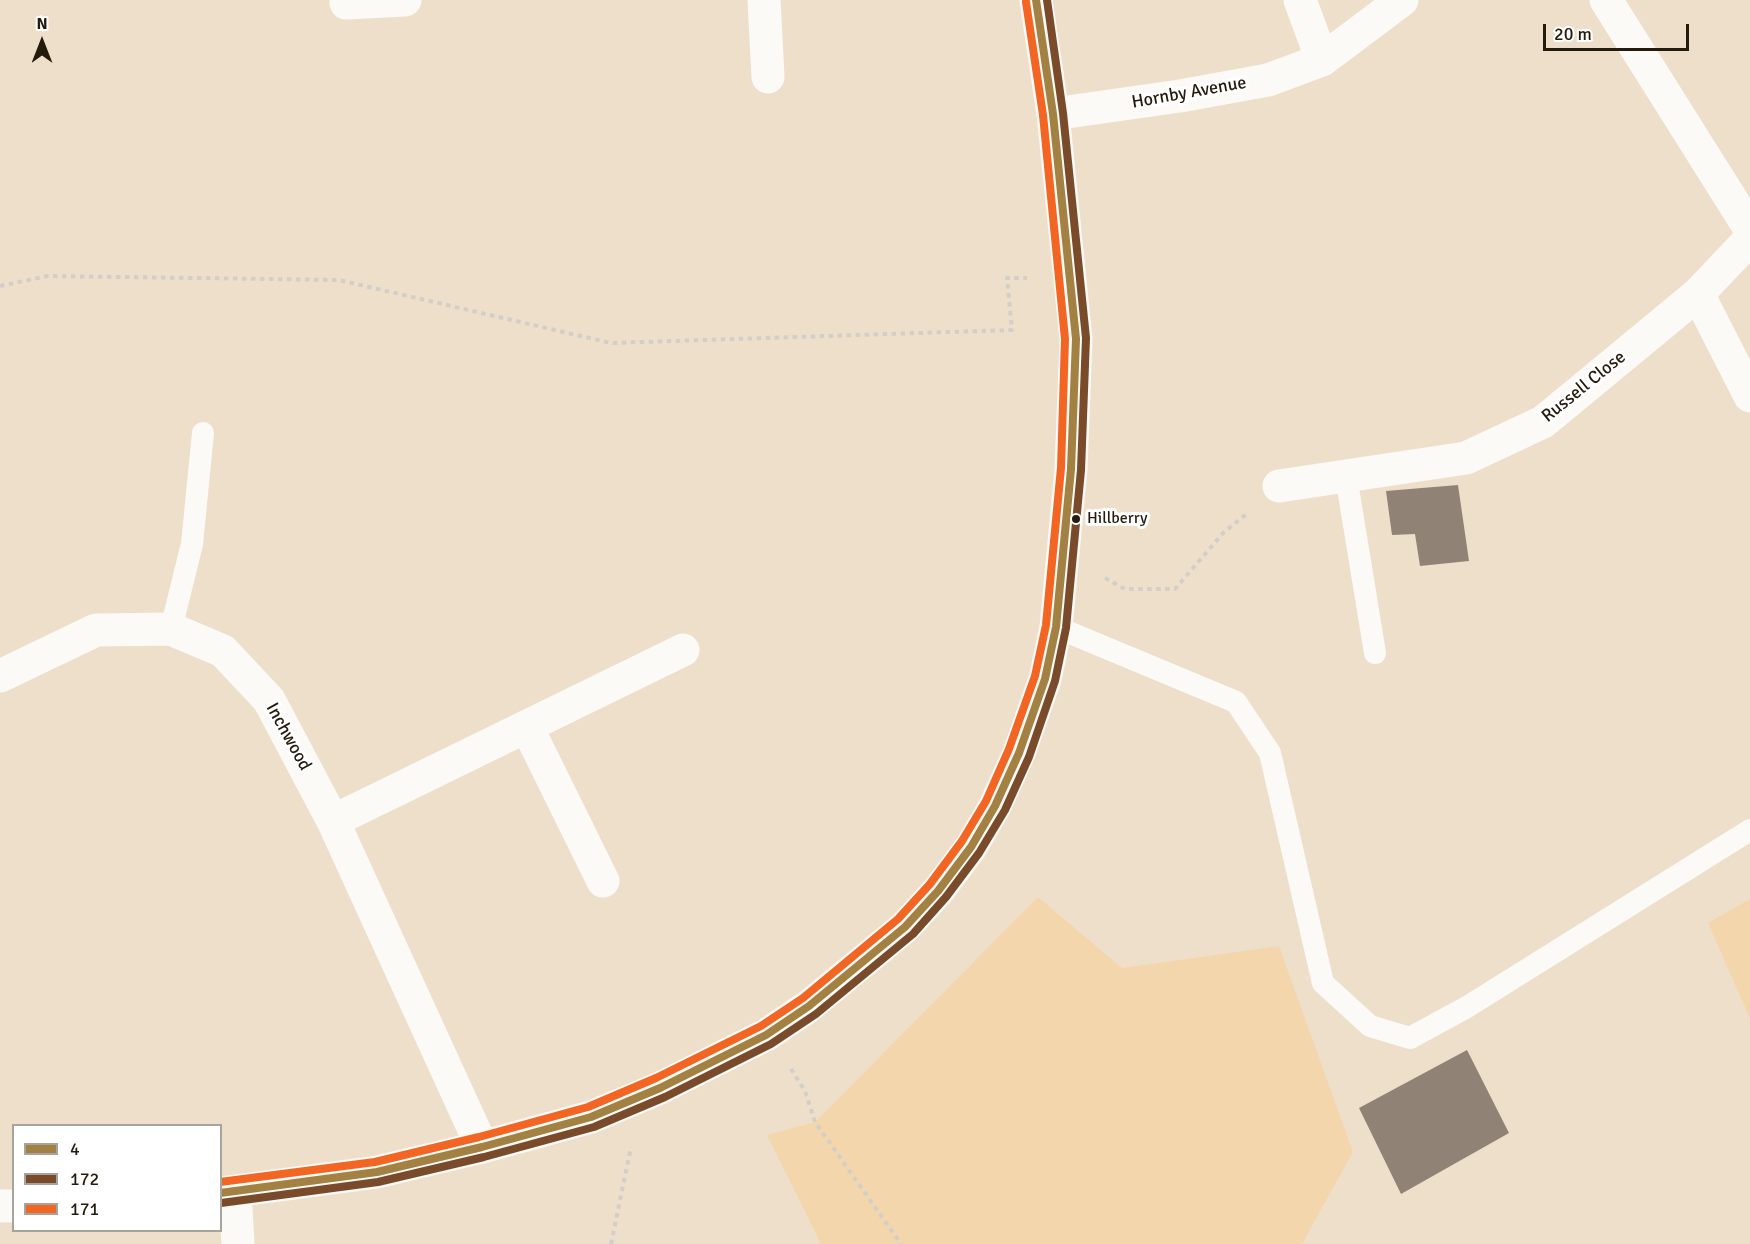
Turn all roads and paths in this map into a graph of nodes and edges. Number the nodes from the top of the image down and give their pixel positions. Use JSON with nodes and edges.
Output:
{"nodes":[{"id":1,"x":346,"y":0,"type":"edge"},
{"id":2,"x":405,"y":0,"type":"edge"},
{"id":3,"x":764,"y":0,"type":"edge"},
{"id":4,"x":1036,"y":0,"type":"edge"},
{"id":5,"x":1300,"y":0,"type":"edge"},
{"id":6,"x":1402,"y":0,"type":"edge"},
{"id":7,"x":1606,"y":0,"type":"edge"},
{"id":8,"x":1322,"y":60,"type":"junction"},
{"id":9,"x":768,"y":76,"type":"dead end"},
{"id":10,"x":1053,"y":114,"type":"junction"},
{"id":11,"x":1750,"y":229,"type":"edge"},
{"id":12,"x":1750,"y":239,"type":"edge"},
{"id":13,"x":1070,"y":278,"type":"junction"},
{"id":14,"x":0,"y":286,"type":"edge"},
{"id":15,"x":1698,"y":294,"type":"junction"},
{"id":16,"x":1750,"y":396,"type":"edge"},
{"id":17,"x":202,"y":433,"type":"dead end"},
{"id":18,"x":1346,"y":476,"type":"junction"},
{"id":19,"x":1279,"y":486,"type":"joint"},
{"id":20,"x":1105,"y":578,"type":"dead end"},
{"id":21,"x":1056,"y":627,"type":"junction"},
{"id":22,"x":171,"y":629,"type":"junction"},
{"id":23,"x":683,"y":650,"type":"dead end"},
{"id":24,"x":1375,"y":653,"type":"dead end"},
{"id":25,"x":0,"y":676,"type":"edge"},
{"id":26,"x":527,"y":727,"type":"junction"},
{"id":27,"x":333,"y":821,"type":"junction"},
{"id":28,"x":1750,"y":830,"type":"edge"},
{"id":29,"x":603,"y":881,"type":"dead end"},
{"id":30,"x":794,"y":1072,"type":"dead end"},
{"id":31,"x":482,"y":1148,"type":"junction"},
{"id":32,"x":631,"y":1148,"type":"dead end"},
{"id":33,"x":228,"y":1193,"type":"edge"},
{"id":34,"x":238,"y":1244,"type":"edge"},
{"id":35,"x":611,"y":1244,"type":"edge"},
{"id":36,"x":901,"y":1244,"type":"edge"}],
"edges":[{"from":1,"to":2,"type":"street"},
{"from":3,"to":9,"type":"street"},
{"from":4,"to":10,"type":"street"},
{"from":5,"to":8,"type":"street"},
{"from":6,"to":8,"type":"street","name":"Hornby Avenue"},
{"from":7,"to":11,"type":"street"},
{"from":8,"to":10,"type":"street","name":"Hornby Avenue"},
{"from":10,"to":13,"type":"street"},
{"from":12,"to":15,"type":"street","name":"Russell Close"},
{"from":13,"to":14,"type":"path"},
{"from":13,"to":21,"type":"street"},
{"from":15,"to":16,"type":"street"},
{"from":15,"to":18,"type":"street","name":"Russell Close"},
{"from":17,"to":22,"type":"lane"},
{"from":18,"to":19,"type":"street","name":"Russell Close"},
{"from":18,"to":24,"type":"lane"},
{"from":19,"to":20,"type":"path"},
{"from":21,"to":28,"type":"lane"},
{"from":21,"to":31,"type":"street"},
{"from":22,"to":25,"type":"street","name":"Inchwood"},
{"from":22,"to":27,"type":"street","name":"Inchwood"},
{"from":23,"to":26,"type":"street"},
{"from":26,"to":27,"type":"street"},
{"from":26,"to":29,"type":"street"},
{"from":27,"to":31,"type":"street","name":"Inchwood"},
{"from":30,"to":36,"type":"path"},
{"from":31,"to":33,"type":"street"},
{"from":32,"to":35,"type":"path"},
{"from":33,"to":34,"type":"street"}]}
